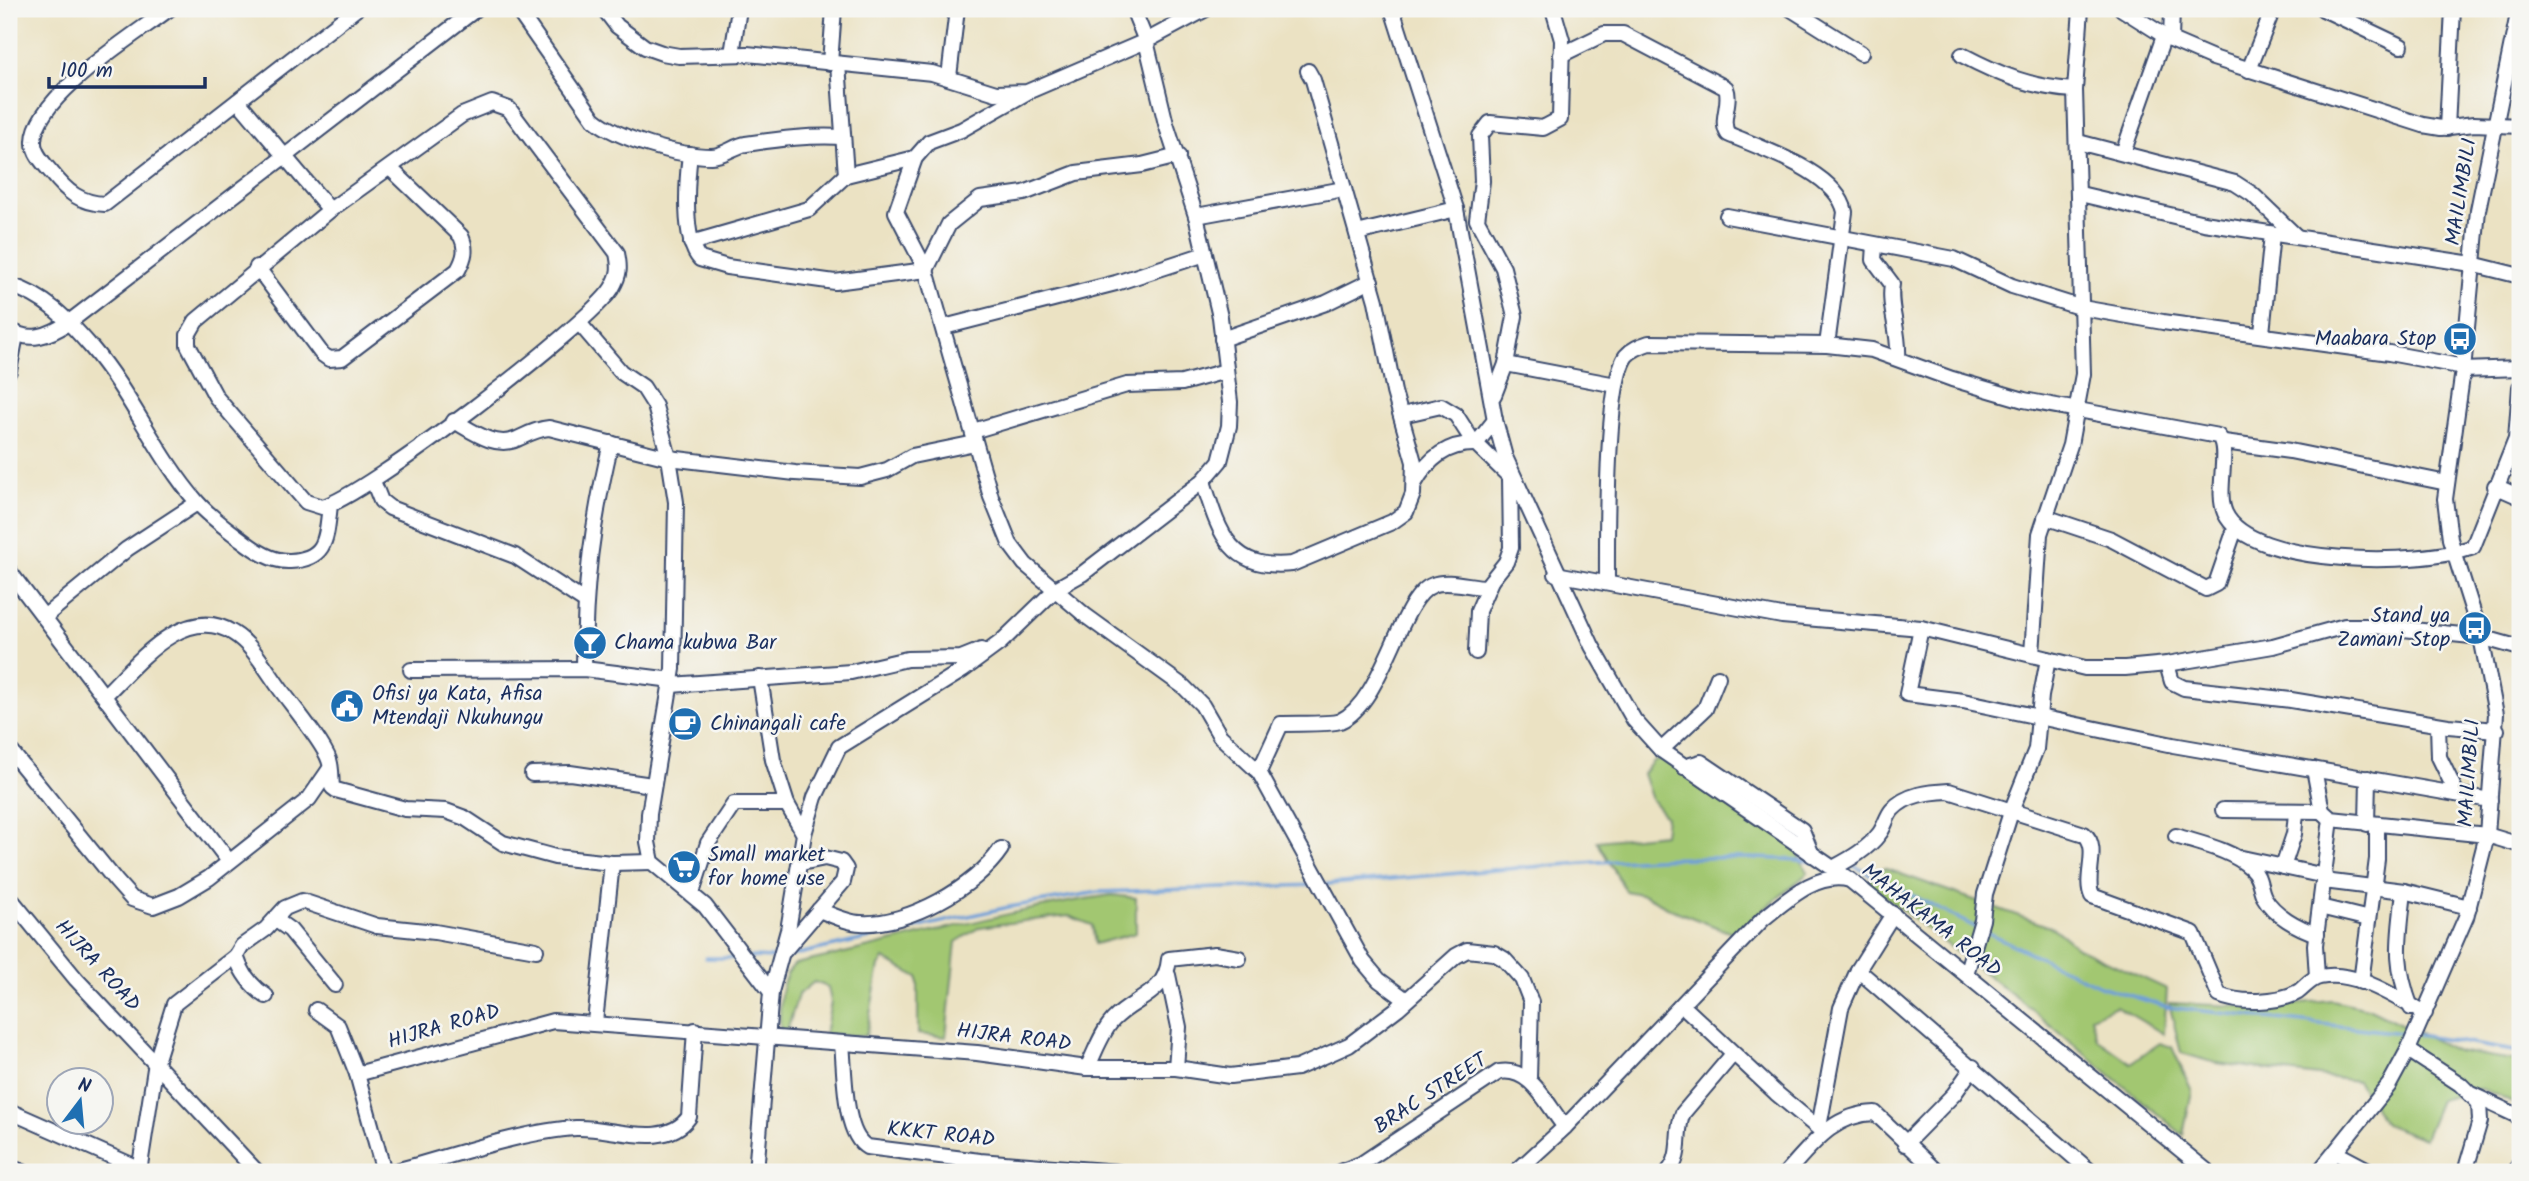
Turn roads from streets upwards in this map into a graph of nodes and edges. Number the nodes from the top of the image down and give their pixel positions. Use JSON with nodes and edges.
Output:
{"nodes":[{"id":1,"x":169,"y":9,"type":"edge"},
{"id":2,"x":356,"y":9,"type":"edge"},
{"id":3,"x":475,"y":9,"type":"edge"},
{"id":4,"x":517,"y":9,"type":"edge"},
{"id":5,"x":604,"y":9,"type":"edge"},
{"id":6,"x":739,"y":9,"type":"edge"},
{"id":7,"x":834,"y":9,"type":"edge"},
{"id":8,"x":957,"y":9,"type":"edge"},
{"id":9,"x":1132,"y":9,"type":"edge"},
{"id":10,"x":1206,"y":9,"type":"edge"},
{"id":11,"x":1392,"y":9,"type":"edge"},
{"id":12,"x":1553,"y":9,"type":"edge"},
{"id":13,"x":1791,"y":9,"type":"edge"},
{"id":14,"x":2081,"y":9,"type":"edge"},
{"id":15,"x":2122,"y":9,"type":"edge"},
{"id":16,"x":2172,"y":9,"type":"edge"},
{"id":17,"x":2273,"y":9,"type":"edge"},
{"id":18,"x":2323,"y":9,"type":"edge"},
{"id":19,"x":2453,"y":9,"type":"edge"},
{"id":20,"x":2519,"y":9,"type":"edge"},
{"id":21,"x":2168,"y":38,"type":"junction"},
{"id":22,"x":1146,"y":41,"type":"junction"},
{"id":23,"x":2401,"y":46,"type":"dead end"},
{"id":24,"x":1861,"y":53,"type":"dead end"},
{"id":25,"x":732,"y":54,"type":"junction"},
{"id":26,"x":1561,"y":55,"type":"junction"},
{"id":27,"x":1962,"y":55,"type":"dead end"},
{"id":28,"x":834,"y":64,"type":"junction"},
{"id":29,"x":2249,"y":70,"type":"junction"},
{"id":30,"x":1308,"y":71,"type":"dead end"},
{"id":31,"x":949,"y":77,"type":"junction"},
{"id":32,"x":2075,"y":90,"type":"junction"},
{"id":33,"x":1027,"y":92,"type":"junction"},
{"id":34,"x":238,"y":101,"type":"junction"},
{"id":35,"x":2494,"y":124,"type":"junction"},
{"id":36,"x":2520,"y":126,"type":"edge"},
{"id":37,"x":2447,"y":128,"type":"junction"},
{"id":38,"x":843,"y":137,"type":"junction"},
{"id":39,"x":2078,"y":142,"type":"junction"},
{"id":40,"x":2123,"y":153,"type":"junction"},
{"id":41,"x":690,"y":154,"type":"junction"},
{"id":42,"x":283,"y":156,"type":"junction"},
{"id":43,"x":1178,"y":156,"type":"junction"},
{"id":44,"x":915,"y":158,"type":"junction"},
{"id":45,"x":390,"y":168,"type":"junction"},
{"id":46,"x":846,"y":175,"type":"junction"},
{"id":47,"x":1344,"y":189,"type":"junction"},
{"id":48,"x":2080,"y":194,"type":"junction"},
{"id":49,"x":1456,"y":209,"type":"junction"},
{"id":50,"x":330,"y":210,"type":"junction"},
{"id":51,"x":1196,"y":216,"type":"junction"},
{"id":52,"x":1727,"y":216,"type":"dead end"},
{"id":53,"x":1357,"y":233,"type":"junction"},
{"id":54,"x":2272,"y":234,"type":"junction"},
{"id":55,"x":2296,"y":236,"type":"junction"},
{"id":56,"x":1842,"y":240,"type":"junction"},
{"id":57,"x":691,"y":243,"type":"junction"},
{"id":58,"x":1875,"y":245,"type":"junction"},
{"id":59,"x":1205,"y":254,"type":"junction"},
{"id":60,"x":2472,"y":264,"type":"junction"},
{"id":61,"x":257,"y":267,"type":"junction"},
{"id":62,"x":926,"y":270,"type":"junction"},
{"id":63,"x":2520,"y":276,"type":"edge"},
{"id":64,"x":1370,"y":281,"type":"junction"},
{"id":65,"x":9,"y":285,"type":"edge"},
{"id":66,"x":2082,"y":308,"type":"junction"},
{"id":67,"x":68,"y":323,"type":"junction"},
{"id":68,"x":580,"y":324,"type":"junction"},
{"id":69,"x":944,"y":327,"type":"junction"},
{"id":70,"x":12,"y":332,"type":"edge"},
{"id":71,"x":2262,"y":333,"type":"junction"},
{"id":72,"x":1222,"y":339,"type":"junction"},
{"id":73,"x":1827,"y":345,"type":"junction"},
{"id":74,"x":1898,"y":358,"type":"junction"},
{"id":75,"x":1506,"y":364,"type":"junction"},
{"id":76,"x":2464,"y":368,"type":"junction"},
{"id":77,"x":2520,"y":368,"type":"edge"},
{"id":78,"x":9,"y":371,"type":"edge"},
{"id":79,"x":1226,"y":371,"type":"junction"},
{"id":80,"x":1616,"y":385,"type":"junction"},
{"id":81,"x":2520,"y":387,"type":"edge"},
{"id":82,"x":1493,"y":397,"type":"junction"},
{"id":83,"x":2078,"y":411,"type":"junction"},
{"id":84,"x":1402,"y":415,"type":"junction"},
{"id":85,"x":1495,"y":419,"type":"junction"},
{"id":86,"x":454,"y":421,"type":"junction"},
{"id":87,"x":974,"y":437,"type":"junction"},
{"id":88,"x":2224,"y":442,"type":"junction"},
{"id":89,"x":611,"y":443,"type":"junction"},
{"id":90,"x":1476,"y":444,"type":"junction"},
{"id":91,"x":669,"y":458,"type":"junction"},
{"id":92,"x":1510,"y":477,"type":"junction"},
{"id":93,"x":373,"y":481,"type":"junction"},
{"id":94,"x":1203,"y":481,"type":"junction"},
{"id":95,"x":2447,"y":482,"type":"junction"},
{"id":96,"x":1413,"y":485,"type":"junction"},
{"id":97,"x":2495,"y":486,"type":"junction"},
{"id":98,"x":1521,"y":488,"type":"junction"},
{"id":99,"x":2520,"y":497,"type":"edge"},
{"id":100,"x":197,"y":503,"type":"junction"},
{"id":101,"x":330,"y":505,"type":"junction"},
{"id":102,"x":2045,"y":517,"type":"junction"},
{"id":103,"x":2235,"y":529,"type":"junction"},
{"id":104,"x":2455,"y":554,"type":"junction"},
{"id":105,"x":9,"y":570,"type":"edge"},
{"id":106,"x":1556,"y":574,"type":"junction"},
{"id":107,"x":1493,"y":577,"type":"junction"},
{"id":108,"x":1607,"y":583,"type":"junction"},
{"id":109,"x":1056,"y":588,"type":"junction"},
{"id":110,"x":584,"y":601,"type":"junction"},
{"id":111,"x":44,"y":617,"type":"junction"},
{"id":112,"x":1921,"y":628,"type":"junction"},
{"id":113,"x":2481,"y":636,"type":"junction"},
{"id":114,"x":1001,"y":642,"type":"junction"},
{"id":115,"x":2520,"y":648,"type":"edge"},
{"id":116,"x":1476,"y":652,"type":"dead end"},
{"id":117,"x":2032,"y":654,"type":"junction"},
{"id":118,"x":2049,"y":659,"type":"junction"},
{"id":119,"x":2167,"y":664,"type":"junction"},
{"id":120,"x":584,"y":669,"type":"junction"},
{"id":121,"x":411,"y":670,"type":"dead end"},
{"id":122,"x":1718,"y":677,"type":"dead end"},
{"id":123,"x":760,"y":678,"type":"junction"},
{"id":124,"x":671,"y":683,"type":"junction"},
{"id":125,"x":105,"y":695,"type":"junction"},
{"id":126,"x":2039,"y":718,"type":"junction"},
{"id":127,"x":2438,"y":724,"type":"junction"},
{"id":128,"x":2497,"y":730,"type":"junction"},
{"id":129,"x":9,"y":749,"type":"edge"},
{"id":130,"x":1661,"y":750,"type":"junction"},
{"id":131,"x":2314,"y":769,"type":"junction"},
{"id":132,"x":329,"y":771,"type":"junction"},
{"id":133,"x":1259,"y":772,"type":"junction"},
{"id":134,"x":532,"y":774,"type":"dead end"},
{"id":135,"x":2368,"y":778,"type":"junction"},
{"id":136,"x":652,"y":785,"type":"junction"},
{"id":137,"x":2456,"y":794,"type":"junction"},
{"id":138,"x":2490,"y":800,"type":"junction"},
{"id":139,"x":787,"y":804,"type":"junction"},
{"id":140,"x":2012,"y":809,"type":"junction"},
{"id":141,"x":2223,"y":810,"type":"dead end"},
{"id":142,"x":2296,"y":813,"type":"junction"},
{"id":143,"x":2327,"y":815,"type":"junction"},
{"id":144,"x":2372,"y":824,"type":"junction"},
{"id":145,"x":804,"y":834,"type":"junction"},
{"id":146,"x":2487,"y":835,"type":"junction"},
{"id":147,"x":2176,"y":836,"type":"dead end"},
{"id":148,"x":2520,"y":845,"type":"edge"},
{"id":149,"x":1001,"y":849,"type":"dead end"},
{"id":150,"x":2237,"y":857,"type":"junction"},
{"id":151,"x":228,"y":860,"type":"junction"},
{"id":152,"x":652,"y":862,"type":"junction"},
{"id":153,"x":612,"y":863,"type":"junction"},
{"id":154,"x":801,"y":863,"type":"junction"},
{"id":155,"x":1835,"y":867,"type":"junction"},
{"id":156,"x":2283,"y":867,"type":"junction"},
{"id":157,"x":2325,"y":878,"type":"junction"},
{"id":158,"x":1850,"y":880,"type":"junction"},
{"id":159,"x":2374,"y":886,"type":"junction"},
{"id":160,"x":2404,"y":891,"type":"junction"},
{"id":161,"x":692,"y":893,"type":"junction"},
{"id":162,"x":9,"y":897,"type":"edge"},
{"id":163,"x":2320,"y":907,"type":"junction"},
{"id":164,"x":2469,"y":907,"type":"junction"},
{"id":165,"x":819,"y":910,"type":"junction"},
{"id":166,"x":1893,"y":914,"type":"junction"},
{"id":167,"x":2369,"y":919,"type":"junction"},
{"id":168,"x":276,"y":920,"type":"junction"},
{"id":169,"x":2317,"y":934,"type":"junction"},
{"id":170,"x":536,"y":950,"type":"dead end"},
{"id":171,"x":781,"y":954,"type":"junction"},
{"id":172,"x":236,"y":956,"type":"junction"},
{"id":173,"x":1239,"y":958,"type":"dead end"},
{"id":174,"x":1858,"y":970,"type":"junction"},
{"id":175,"x":1966,"y":974,"type":"junction"},
{"id":176,"x":1168,"y":975,"type":"junction"},
{"id":177,"x":2317,"y":977,"type":"junction"},
{"id":178,"x":2361,"y":982,"type":"junction"},
{"id":179,"x":335,"y":985,"type":"dead end"},
{"id":180,"x":771,"y":992,"type":"junction"},
{"id":181,"x":266,"y":996,"type":"dead end"},
{"id":182,"x":1405,"y":999,"type":"junction"},
{"id":183,"x":1682,"y":1005,"type":"junction"},
{"id":184,"x":2410,"y":1006,"type":"junction"},
{"id":185,"x":316,"y":1010,"type":"dead end"},
{"id":186,"x":2424,"y":1015,"type":"junction"},
{"id":187,"x":595,"y":1022,"type":"junction"},
{"id":188,"x":695,"y":1030,"type":"junction"},
{"id":189,"x":766,"y":1035,"type":"junction"},
{"id":190,"x":842,"y":1044,"type":"junction"},
{"id":191,"x":2409,"y":1047,"type":"junction"},
{"id":192,"x":1733,"y":1054,"type":"junction"},
{"id":193,"x":156,"y":1062,"type":"junction"},
{"id":194,"x":1973,"y":1067,"type":"junction"},
{"id":195,"x":1087,"y":1068,"type":"junction"},
{"id":196,"x":1176,"y":1068,"type":"junction"},
{"id":197,"x":356,"y":1074,"type":"junction"},
{"id":198,"x":1529,"y":1079,"type":"junction"},
{"id":199,"x":2473,"y":1095,"type":"junction"},
{"id":200,"x":9,"y":1111,"type":"edge"},
{"id":201,"x":2520,"y":1117,"type":"edge"},
{"id":202,"x":46,"y":1123,"type":"edge"},
{"id":203,"x":1565,"y":1127,"type":"junction"},
{"id":204,"x":1821,"y":1129,"type":"junction"},
{"id":205,"x":76,"y":1136,"type":"edge"},
{"id":206,"x":1905,"y":1144,"type":"junction"},
{"id":207,"x":2336,"y":1153,"type":"junction"},
{"id":208,"x":2520,"y":1162,"type":"edge"},
{"id":209,"x":9,"y":1167,"type":"edge"},
{"id":210,"x":1029,"y":1169,"type":"edge"},
{"id":211,"x":138,"y":1170,"type":"edge"},
{"id":212,"x":23,"y":1172,"type":"edge"},
{"id":213,"x":257,"y":1172,"type":"edge"},
{"id":214,"x":384,"y":1172,"type":"edge"},
{"id":215,"x":392,"y":1172,"type":"edge"},
{"id":216,"x":756,"y":1172,"type":"edge"},
{"id":217,"x":1118,"y":1172,"type":"edge"},
{"id":218,"x":1340,"y":1172,"type":"edge"},
{"id":219,"x":1517,"y":1172,"type":"edge"},
{"id":220,"x":1668,"y":1172,"type":"edge"},
{"id":221,"x":1787,"y":1172,"type":"edge"},
{"id":222,"x":1937,"y":1172,"type":"edge"},
{"id":223,"x":2091,"y":1172,"type":"edge"},
{"id":224,"x":2208,"y":1172,"type":"edge"},
{"id":225,"x":2319,"y":1172,"type":"edge"},
{"id":226,"x":2372,"y":1172,"type":"edge"},
{"id":227,"x":2465,"y":1172,"type":"edge"},
{"id":228,"x":2516,"y":1172,"type":"edge"}],
"edges":[{"from":1,"to":34,"type":"street"},
{"from":2,"to":34,"type":"street"},
{"from":3,"to":42,"type":"street"},
{"from":4,"to":41,"type":"street"},
{"from":5,"to":25,"type":"street"},
{"from":6,"to":25,"type":"street"},
{"from":7,"to":28,"type":"street"},
{"from":8,"to":31,"type":"street"},
{"from":9,"to":22,"type":"street"},
{"from":10,"to":22,"type":"street"},
{"from":11,"to":49,"type":"street"},
{"from":12,"to":26,"type":"street"},
{"from":13,"to":24,"type":"street"},
{"from":14,"to":32,"type":"street"},
{"from":15,"to":21,"type":"street"},
{"from":16,"to":21,"type":"street"},
{"from":17,"to":29,"type":"street"},
{"from":18,"to":23,"type":"street"},
{"from":19,"to":37,"type":"street"},
{"from":20,"to":35,"type":"street","name":"MAILIMBILI"},
{"from":21,"to":29,"type":"street"},
{"from":21,"to":40,"type":"street"},
{"from":22,"to":33,"type":"street"},
{"from":22,"to":43,"type":"street"},
{"from":25,"to":28,"type":"street"},
{"from":26,"to":56,"type":"street"},
{"from":26,"to":75,"type":"street"},
{"from":27,"to":32,"type":"street"},
{"from":28,"to":31,"type":"street"},
{"from":28,"to":38,"type":"street"},
{"from":29,"to":37,"type":"street"},
{"from":30,"to":47,"type":"street"},
{"from":31,"to":33,"type":"street"},
{"from":32,"to":39,"type":"street"},
{"from":33,"to":44,"type":"street"},
{"from":34,"to":42,"type":"street"},
{"from":35,"to":36,"type":"street"},
{"from":35,"to":37,"type":"street"},
{"from":35,"to":60,"type":"street","name":"MAILIMBILI"},
{"from":38,"to":41,"type":"street"},
{"from":38,"to":46,"type":"street"},
{"from":39,"to":40,"type":"street"},
{"from":39,"to":48,"type":"street"},
{"from":40,"to":55,"type":"street"},
{"from":41,"to":57,"type":"street"},
{"from":42,"to":50,"type":"street"},
{"from":42,"to":67,"type":"street"},
{"from":43,"to":51,"type":"street"},
{"from":43,"to":62,"type":"street"},
{"from":44,"to":46,"type":"street"},
{"from":44,"to":62,"type":"street"},
{"from":45,"to":50,"type":"street"},
{"from":45,"to":61,"type":"street"},
{"from":45,"to":68,"type":"street"},
{"from":46,"to":57,"type":"street"},
{"from":47,"to":51,"type":"street"},
{"from":47,"to":53,"type":"street"},
{"from":48,"to":54,"type":"street"},
{"from":48,"to":66,"type":"street"},
{"from":49,"to":53,"type":"street"},
{"from":49,"to":82,"type":"street"},
{"from":50,"to":61,"type":"street"},
{"from":51,"to":59,"type":"street"},
{"from":52,"to":56,"type":"street"},
{"from":53,"to":64,"type":"street"},
{"from":54,"to":55,"type":"street"},
{"from":54,"to":71,"type":"street"},
{"from":55,"to":60,"type":"street"},
{"from":56,"to":58,"type":"street"},
{"from":56,"to":73,"type":"street"},
{"from":57,"to":62,"type":"street"},
{"from":58,"to":66,"type":"street"},
{"from":58,"to":74,"type":"street"},
{"from":59,"to":69,"type":"street"},
{"from":59,"to":72,"type":"street"},
{"from":60,"to":63,"type":"street"},
{"from":60,"to":76,"type":"street","name":"MAILIMBILI"},
{"from":61,"to":101,"type":"street"},
{"from":62,"to":69,"type":"street"},
{"from":64,"to":72,"type":"street"},
{"from":64,"to":84,"type":"street"},
{"from":65,"to":67,"type":"street"},
{"from":66,"to":71,"type":"street"},
{"from":66,"to":83,"type":"street"},
{"from":67,"to":70,"type":"street"},
{"from":67,"to":100,"type":"street"},
{"from":68,"to":86,"type":"street"},
{"from":68,"to":91,"type":"street"},
{"from":69,"to":87,"type":"street"},
{"from":70,"to":78,"type":"street"},
{"from":71,"to":76,"type":"street"},
{"from":72,"to":79,"type":"street"},
{"from":73,"to":74,"type":"street"},
{"from":73,"to":80,"type":"street"},
{"from":74,"to":83,"type":"street"},
{"from":75,"to":80,"type":"street"},
{"from":75,"to":82,"type":"street"},
{"from":76,"to":77,"type":"street"},
{"from":76,"to":95,"type":"street","name":"MAILIMBILI"},
{"from":79,"to":87,"type":"street"},
{"from":79,"to":94,"type":"street"},
{"from":80,"to":108,"type":"street"},
{"from":81,"to":97,"type":"street"},
{"from":82,"to":85,"type":"street"},
{"from":83,"to":88,"type":"street"},
{"from":83,"to":102,"type":"street"},
{"from":84,"to":90,"type":"street"},
{"from":84,"to":96,"type":"street"},
{"from":85,"to":90,"type":"street"},
{"from":85,"to":98,"type":"street"},
{"from":86,"to":89,"type":"street"},
{"from":86,"to":93,"type":"street"},
{"from":87,"to":91,"type":"street"},
{"from":87,"to":109,"type":"street"},
{"from":88,"to":95,"type":"street"},
{"from":88,"to":103,"type":"street"},
{"from":89,"to":91,"type":"street"},
{"from":89,"to":110,"type":"street"},
{"from":90,"to":92,"type":"street"},
{"from":90,"to":96,"type":"street"},
{"from":91,"to":124,"type":"street"},
{"from":92,"to":98,"type":"street"},
{"from":92,"to":107,"type":"street"},
{"from":93,"to":101,"type":"street"},
{"from":93,"to":110,"type":"street"},
{"from":94,"to":96,"type":"street"},
{"from":94,"to":109,"type":"street"},
{"from":95,"to":104,"type":"street","name":"MAILIMBILI"},
{"from":97,"to":99,"type":"street"},
{"from":97,"to":104,"type":"street"},
{"from":98,"to":106,"type":"street"},
{"from":100,"to":101,"type":"street"},
{"from":100,"to":111,"type":"street"},
{"from":102,"to":103,"type":"street"},
{"from":102,"to":117,"type":"street"},
{"from":103,"to":104,"type":"street"},
{"from":104,"to":113,"type":"street","name":"MAILIMBILI"},
{"from":105,"to":111,"type":"street"},
{"from":106,"to":108,"type":"street"},
{"from":106,"to":130,"type":"street"},
{"from":107,"to":116,"type":"street"},
{"from":107,"to":133,"type":"street"},
{"from":108,"to":112,"type":"street"},
{"from":109,"to":114,"type":"street"},
{"from":109,"to":133,"type":"street"},
{"from":110,"to":120,"type":"street"},
{"from":111,"to":125,"type":"street"},
{"from":112,"to":117,"type":"street"},
{"from":112,"to":126,"type":"street"},
{"from":113,"to":115,"type":"street"},
{"from":113,"to":119,"type":"street"},
{"from":113,"to":128,"type":"street","name":"MAILIMBILI"},
{"from":114,"to":123,"type":"street"},
{"from":114,"to":145,"type":"street"},
{"from":117,"to":118,"type":"street"},
{"from":118,"to":119,"type":"street"},
{"from":118,"to":126,"type":"street"},
{"from":119,"to":127,"type":"street"},
{"from":120,"to":121,"type":"street"},
{"from":120,"to":124,"type":"street"},
{"from":122,"to":130,"type":"street"},
{"from":123,"to":124,"type":"street"},
{"from":123,"to":139,"type":"street"},
{"from":124,"to":136,"type":"street"},
{"from":125,"to":132,"type":"street"},
{"from":125,"to":151,"type":"street"},
{"from":126,"to":131,"type":"street"},
{"from":126,"to":140,"type":"street"},
{"from":127,"to":128,"type":"street"},
{"from":127,"to":137,"type":"street"},
{"from":128,"to":138,"type":"street","name":"MAILIMBILI"},
{"from":129,"to":151,"type":"street"},
{"from":130,"to":155,"type":"street"},
{"from":131,"to":135,"type":"street"},
{"from":131,"to":143,"type":"street"},
{"from":132,"to":151,"type":"street"},
{"from":132,"to":153,"type":"street"},
{"from":133,"to":182,"type":"street"},
{"from":134,"to":136,"type":"street"},
{"from":135,"to":137,"type":"street"},
{"from":135,"to":144,"type":"street"},
{"from":136,"to":152,"type":"street"},
{"from":137,"to":138,"type":"street"},
{"from":138,"to":146,"type":"street","name":"MAILIMBILI"},
{"from":139,"to":145,"type":"street"},
{"from":139,"to":161,"type":"street"},
{"from":140,"to":155,"type":"street"},
{"from":140,"to":175,"type":"street"},
{"from":140,"to":177,"type":"street"},
{"from":141,"to":142,"type":"street"},
{"from":142,"to":143,"type":"street"},
{"from":142,"to":156,"type":"street"},
{"from":143,"to":144,"type":"street"},
{"from":143,"to":157,"type":"street"},
{"from":144,"to":146,"type":"street"},
{"from":144,"to":159,"type":"street"},
{"from":145,"to":154,"type":"street"},
{"from":146,"to":148,"type":"street"},
{"from":146,"to":164,"type":"street","name":"MAILIMBILI"},
{"from":147,"to":150,"type":"street"},
{"from":149,"to":165,"type":"street"},
{"from":150,"to":156,"type":"street"},
{"from":150,"to":169,"type":"street"},
{"from":152,"to":153,"type":"street"},
{"from":152,"to":161,"type":"street"},
{"from":153,"to":187,"type":"street"},
{"from":154,"to":165,"type":"street"},
{"from":154,"to":171,"type":"street"},
{"from":155,"to":158,"type":"street"},
{"from":156,"to":157,"type":"street"},
{"from":157,"to":159,"type":"street"},
{"from":157,"to":163,"type":"street"},
{"from":158,"to":166,"type":"street","name":"MAHAKAMA ROAD"},
{"from":158,"to":183,"type":"street","name":"MAHAKAMA ROAD"},
{"from":159,"to":160,"type":"street"},
{"from":159,"to":167,"type":"street"},
{"from":160,"to":164,"type":"street"},
{"from":160,"to":184,"type":"street"},
{"from":161,"to":180,"type":"street"},
{"from":162,"to":193,"type":"street","name":"HIJRA ROAD"},
{"from":163,"to":167,"type":"street"},
{"from":163,"to":169,"type":"street"},
{"from":164,"to":186,"type":"street","name":"MAILIMBILI"},
{"from":165,"to":171,"type":"street"},
{"from":166,"to":174,"type":"street"},
{"from":166,"to":175,"type":"street","name":"MAHAKAMA ROAD"},
{"from":167,"to":178,"type":"street"},
{"from":168,"to":170,"type":"street"},
{"from":168,"to":172,"type":"street"},
{"from":168,"to":179,"type":"street"},
{"from":169,"to":177,"type":"street"},
{"from":171,"to":180,"type":"street"},
{"from":172,"to":181,"type":"street"},
{"from":172,"to":193,"type":"street"},
{"from":173,"to":176,"type":"street"},
{"from":174,"to":194,"type":"street"},
{"from":174,"to":204,"type":"street"},
{"from":175,"to":224,"type":"street","name":"MAHAKAMA ROAD"},
{"from":176,"to":195,"type":"street"},
{"from":176,"to":196,"type":"street"},
{"from":177,"to":178,"type":"street"},
{"from":178,"to":184,"type":"street"},
{"from":180,"to":189,"type":"street"},
{"from":182,"to":196,"type":"street","name":"HIJRA ROAD"},
{"from":182,"to":198,"type":"street","name":"HIJRA ROAD"},
{"from":183,"to":192,"type":"street"},
{"from":183,"to":203,"type":"street","name":"MAHAKAMA ROAD"},
{"from":184,"to":186,"type":"street"},
{"from":185,"to":197,"type":"street"},
{"from":186,"to":191,"type":"street","name":"MAILIMBILI"},
{"from":187,"to":188,"type":"street","name":"HIJRA ROAD"},
{"from":187,"to":197,"type":"street","name":"HIJRA ROAD"},
{"from":188,"to":189,"type":"street","name":"HIJRA ROAD"},
{"from":188,"to":215,"type":"street"},
{"from":189,"to":190,"type":"street","name":"HIJRA ROAD"},
{"from":189,"to":216,"type":"street"},
{"from":190,"to":195,"type":"street","name":"HIJRA ROAD"},
{"from":190,"to":210,"type":"street","name":"KKKT ROAD"},
{"from":191,"to":199,"type":"street"},
{"from":191,"to":207,"type":"street","name":"MAILIMBILI"},
{"from":192,"to":204,"type":"street"},
{"from":192,"to":220,"type":"street"},
{"from":193,"to":211,"type":"street"},
{"from":193,"to":213,"type":"street","name":"HIJRA ROAD"},
{"from":194,"to":206,"type":"street"},
{"from":194,"to":223,"type":"street"},
{"from":195,"to":196,"type":"street","name":"HIJRA ROAD"},
{"from":197,"to":214,"type":"street"},
{"from":198,"to":203,"type":"street"},
{"from":198,"to":218,"type":"street","name":"BRAC STREET"},
{"from":199,"to":201,"type":"street"},
{"from":199,"to":227,"type":"street"},
{"from":200,"to":202,"type":"street"},
{"from":203,"to":219,"type":"street","name":"MAHAKAMA ROAD"},
{"from":204,"to":206,"type":"street"},
{"from":204,"to":221,"type":"street"},
{"from":205,"to":211,"type":"street"},
{"from":206,"to":222,"type":"street"},
{"from":207,"to":225,"type":"street","name":"MAILIMBILI"},
{"from":207,"to":226,"type":"street"},
{"from":208,"to":228,"type":"street"},
{"from":209,"to":212,"type":"street"},
{"from":210,"to":217,"type":"street"}]}
